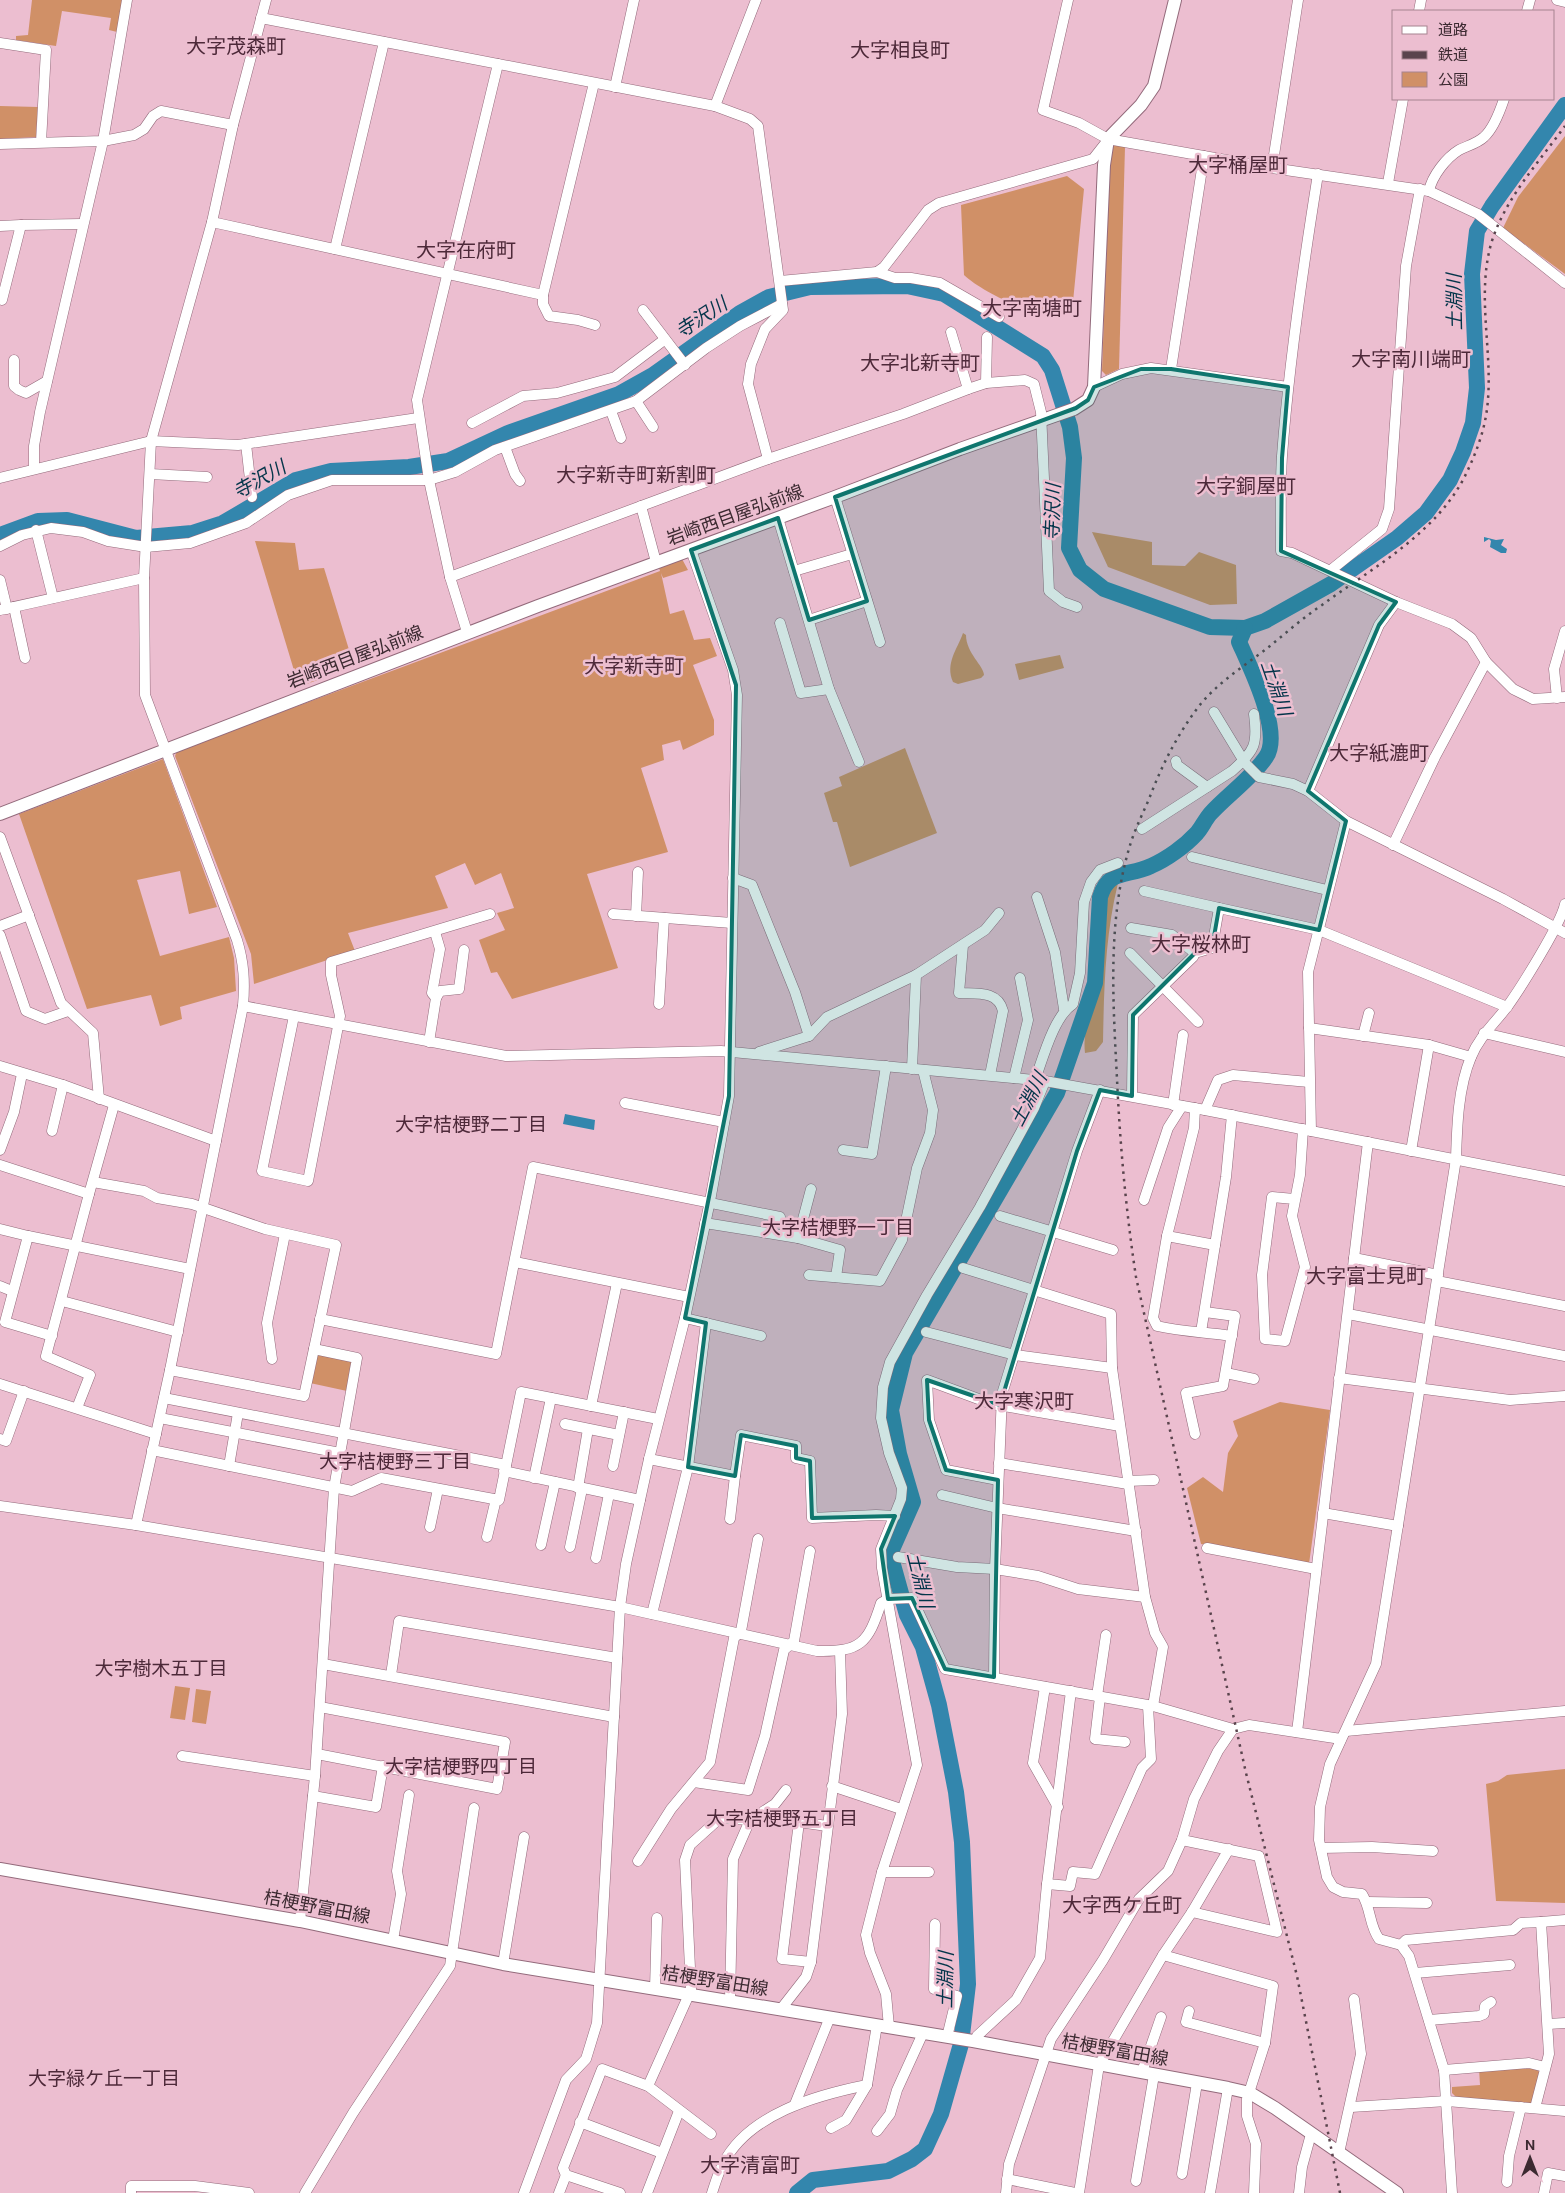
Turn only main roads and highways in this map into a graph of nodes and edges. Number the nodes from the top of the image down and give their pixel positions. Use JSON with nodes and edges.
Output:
{"nodes":[{"id":1,"x":1175,"y":0,"type":"edge"},
{"id":2,"x":0,"y":814,"type":"edge"},
{"id":3,"x":0,"y":1869,"type":"edge"},
{"id":4,"x":1397,"y":2193,"type":"edge"}],
"edges":[{"from":1,"to":2,"type":"main road","name":"岩崎西目屋弘前線"},
{"from":3,"to":4,"type":"main road","name":"桔梗野富田線"}]}
